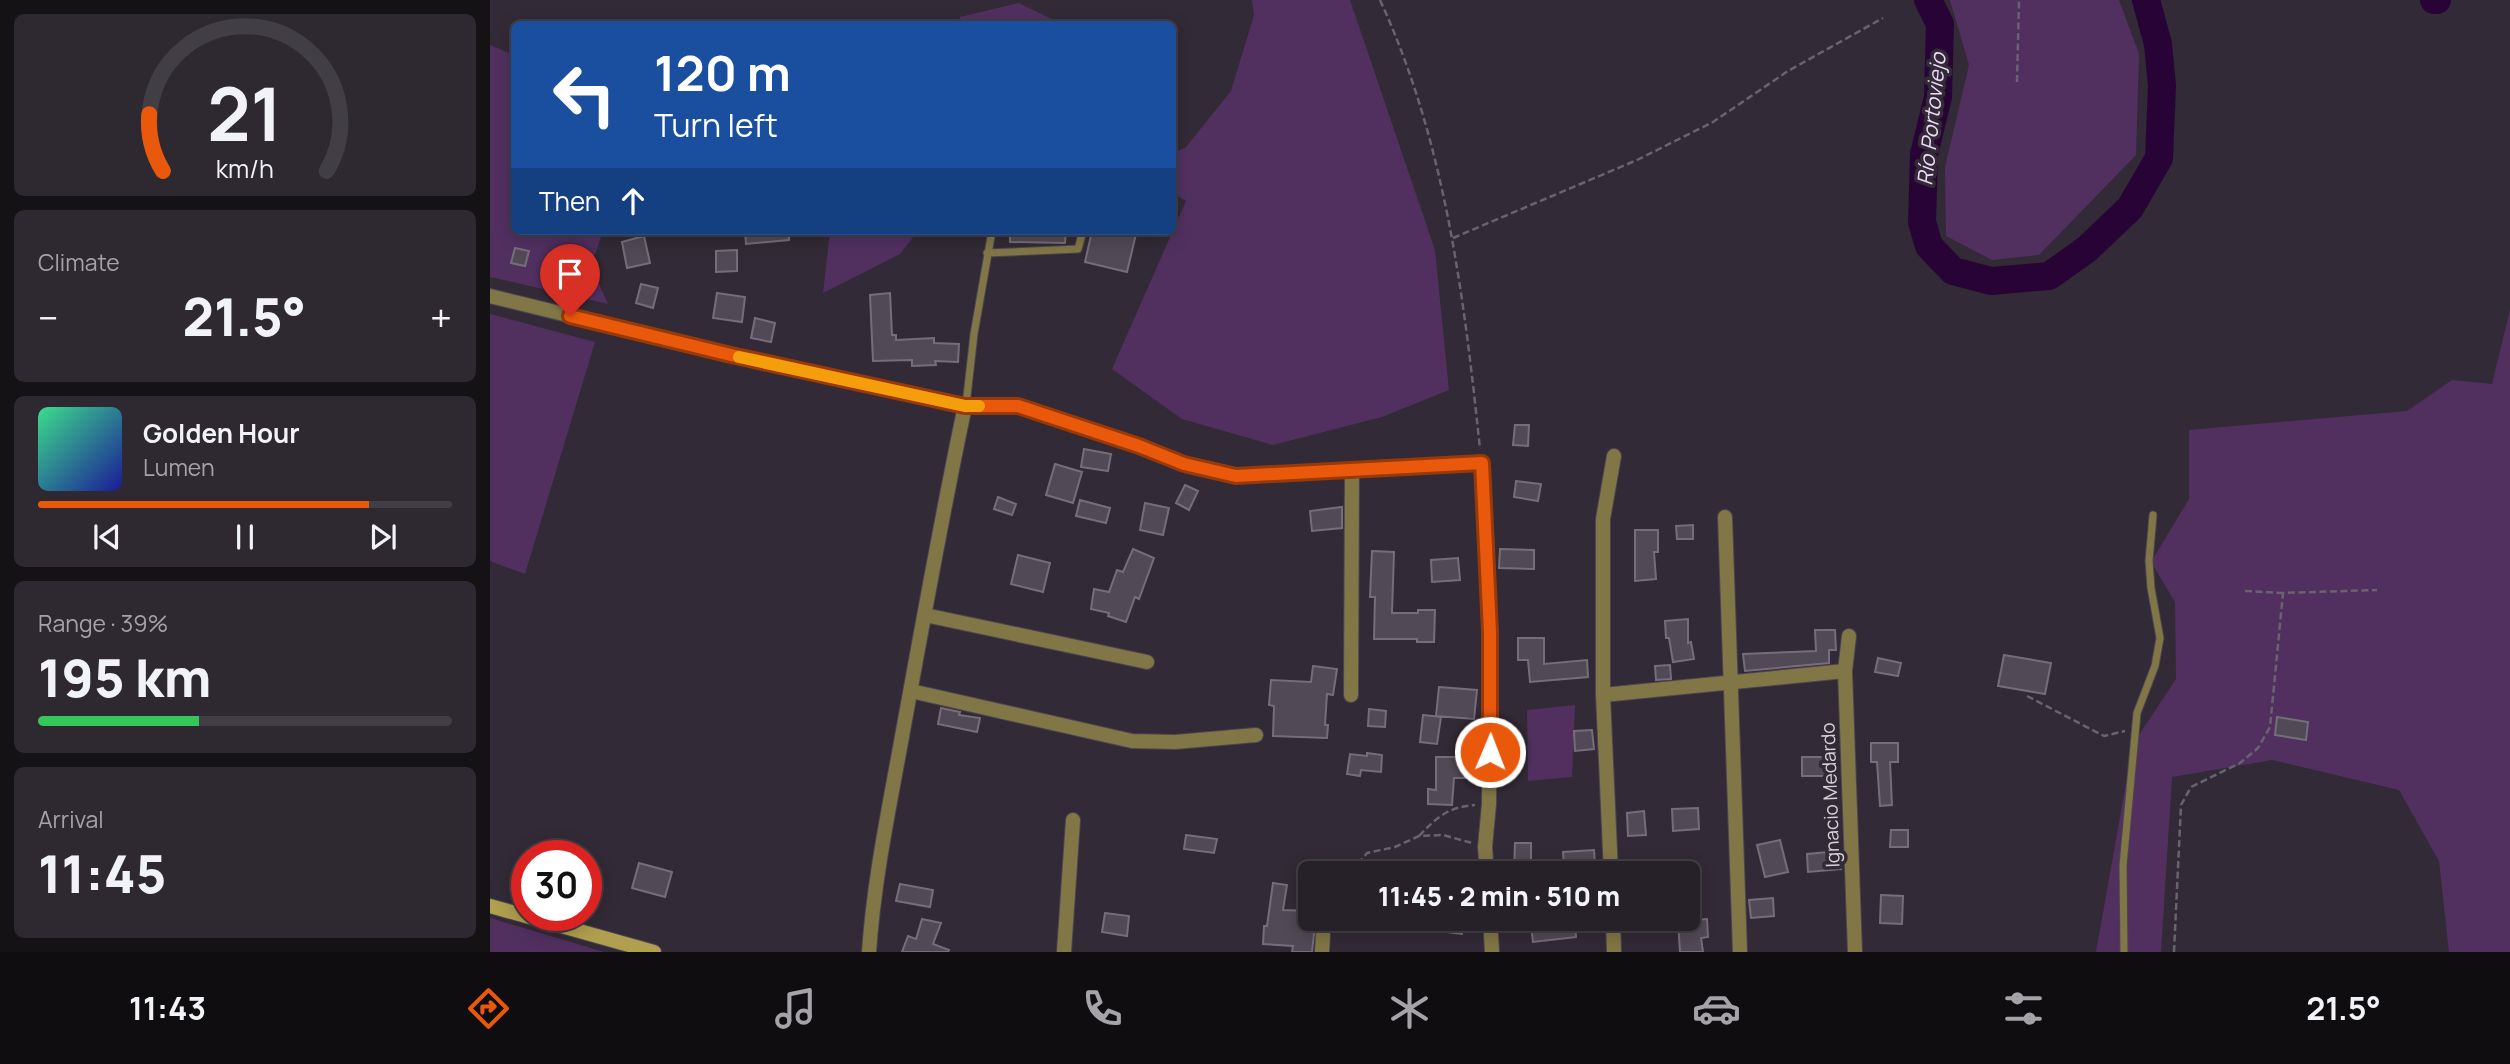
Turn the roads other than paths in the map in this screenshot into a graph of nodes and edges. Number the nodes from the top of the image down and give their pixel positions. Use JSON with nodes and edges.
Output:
{"nodes":[{"id":1,"x":991,"y":235,"type":"edge"},
{"id":2,"x":1082,"y":235,"type":"edge"},
{"id":3,"x":987,"y":253,"type":"junction"},
{"id":4,"x":490,"y":296,"type":"edge"},
{"id":5,"x":965,"y":406,"type":"junction"},
{"id":6,"x":1614,"y":456,"type":"dead end"},
{"id":7,"x":1352,"y":470,"type":"junction"},
{"id":8,"x":2154,"y":515,"type":"dead end"},
{"id":9,"x":1725,"y":517,"type":"dead end"},
{"id":10,"x":925,"y":615,"type":"junction"},
{"id":11,"x":1849,"y":636,"type":"dead end"},
{"id":12,"x":1147,"y":662,"type":"dead end"},
{"id":13,"x":1845,"y":671,"type":"junction"},
{"id":14,"x":1732,"y":684,"type":"junction"},
{"id":15,"x":911,"y":691,"type":"junction"},
{"id":16,"x":1351,"y":695,"type":"dead end"},
{"id":17,"x":1603,"y":695,"type":"junction"},
{"id":18,"x":1256,"y":735,"type":"dead end"},
{"id":19,"x":1073,"y":820,"type":"dead end"},
{"id":20,"x":1486,"y":861,"type":"edge"},
{"id":21,"x":1610,"y":861,"type":"edge"},
{"id":22,"x":490,"y":906,"type":"edge"},
{"id":23,"x":1491,"y":931,"type":"edge"},
{"id":24,"x":1613,"y":931,"type":"edge"},
{"id":25,"x":1323,"y":934,"type":"dead end"},
{"id":26,"x":654,"y":952,"type":"edge"},
{"id":27,"x":869,"y":952,"type":"edge"},
{"id":28,"x":1065,"y":952,"type":"edge"},
{"id":29,"x":1322,"y":952,"type":"edge"},
{"id":30,"x":1492,"y":952,"type":"edge"},
{"id":31,"x":1614,"y":952,"type":"edge"},
{"id":32,"x":1740,"y":952,"type":"edge"},
{"id":33,"x":1855,"y":952,"type":"edge"},
{"id":34,"x":2124,"y":952,"type":"edge"}],
"edges":[{"from":1,"to":3,"type":"lane"},
{"from":2,"to":3,"type":"lane"},
{"from":3,"to":5,"type":"lane"},
{"from":4,"to":5,"type":"street"},
{"from":5,"to":7,"type":"street"},
{"from":5,"to":10,"type":"street"},
{"from":6,"to":17,"type":"street"},
{"from":7,"to":16,"type":"street"},
{"from":7,"to":20,"type":"street"},
{"from":8,"to":34,"type":"lane"},
{"from":9,"to":14,"type":"street"},
{"from":10,"to":12,"type":"street"},
{"from":10,"to":15,"type":"street"},
{"from":11,"to":13,"type":"street","name":"Ignacio Medardo"},
{"from":13,"to":14,"type":"street"},
{"from":13,"to":33,"type":"street","name":"Ignacio Medardo"},
{"from":14,"to":17,"type":"street"},
{"from":14,"to":32,"type":"street"},
{"from":15,"to":18,"type":"street"},
{"from":15,"to":27,"type":"street"},
{"from":17,"to":21,"type":"street"},
{"from":19,"to":28,"type":"street"},
{"from":22,"to":26,"type":"street"},
{"from":23,"to":30,"type":"street"},
{"from":24,"to":31,"type":"street"},
{"from":25,"to":29,"type":"street"}]}
